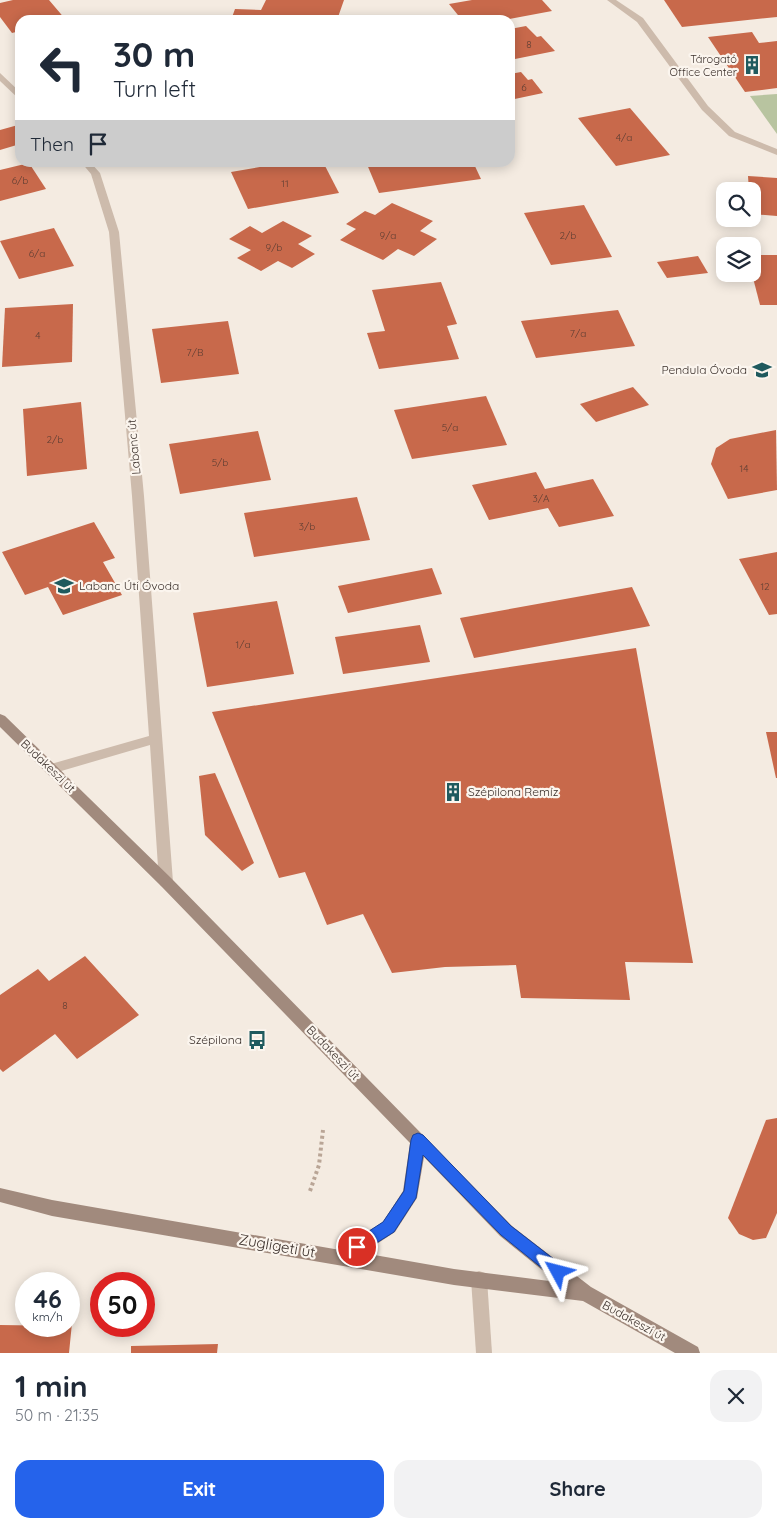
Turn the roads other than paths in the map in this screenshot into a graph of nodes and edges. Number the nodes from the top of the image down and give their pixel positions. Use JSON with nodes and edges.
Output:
{"nodes":[{"id":1,"x":611,"y":0,"type":"edge"},
{"id":2,"x":0,"y":76,"type":"edge"},
{"id":3,"x":15,"y":92,"type":"edge"},
{"id":4,"x":777,"y":152,"type":"edge"},
{"id":5,"x":90,"y":167,"type":"edge"},
{"id":6,"x":0,"y":719,"type":"edge"},
{"id":7,"x":154,"y":739,"type":"junction"},
{"id":8,"x":51,"y":769,"type":"junction"},
{"id":9,"x":166,"y":882,"type":"junction"},
{"id":10,"x":418,"y":1140,"type":"junction"},
{"id":11,"x":0,"y":1195,"type":"edge"},
{"id":12,"x":342,"y":1258,"type":"junction"},
{"id":13,"x":479,"y":1279,"type":"junction"},
{"id":14,"x":585,"y":1293,"type":"junction"},
{"id":15,"x":484,"y":1353,"type":"edge"},
{"id":16,"x":692,"y":1353,"type":"edge"}],
"edges":[{"from":1,"to":4,"type":"street"},
{"from":2,"to":3,"type":"street"},
{"from":5,"to":7,"type":"street","name":"Labanc út"},
{"from":6,"to":8,"type":"main road","name":"Budakeszi út"},
{"from":7,"to":8,"type":"street"},
{"from":7,"to":9,"type":"street","name":"Labanc út"},
{"from":8,"to":9,"type":"main road","name":"Budakeszi út"},
{"from":9,"to":10,"type":"main road","name":"Budakeszi út"},
{"from":10,"to":12,"type":"main road"},
{"from":10,"to":14,"type":"main road","name":"Budakeszi út"},
{"from":11,"to":12,"type":"main road","name":"Zugligeti út"},
{"from":12,"to":13,"type":"main road","name":"Zugligeti út"},
{"from":13,"to":14,"type":"main road","name":"Zugligeti út"},
{"from":13,"to":15,"type":"street"},
{"from":14,"to":16,"type":"main road","name":"Budakeszi út"}]}
